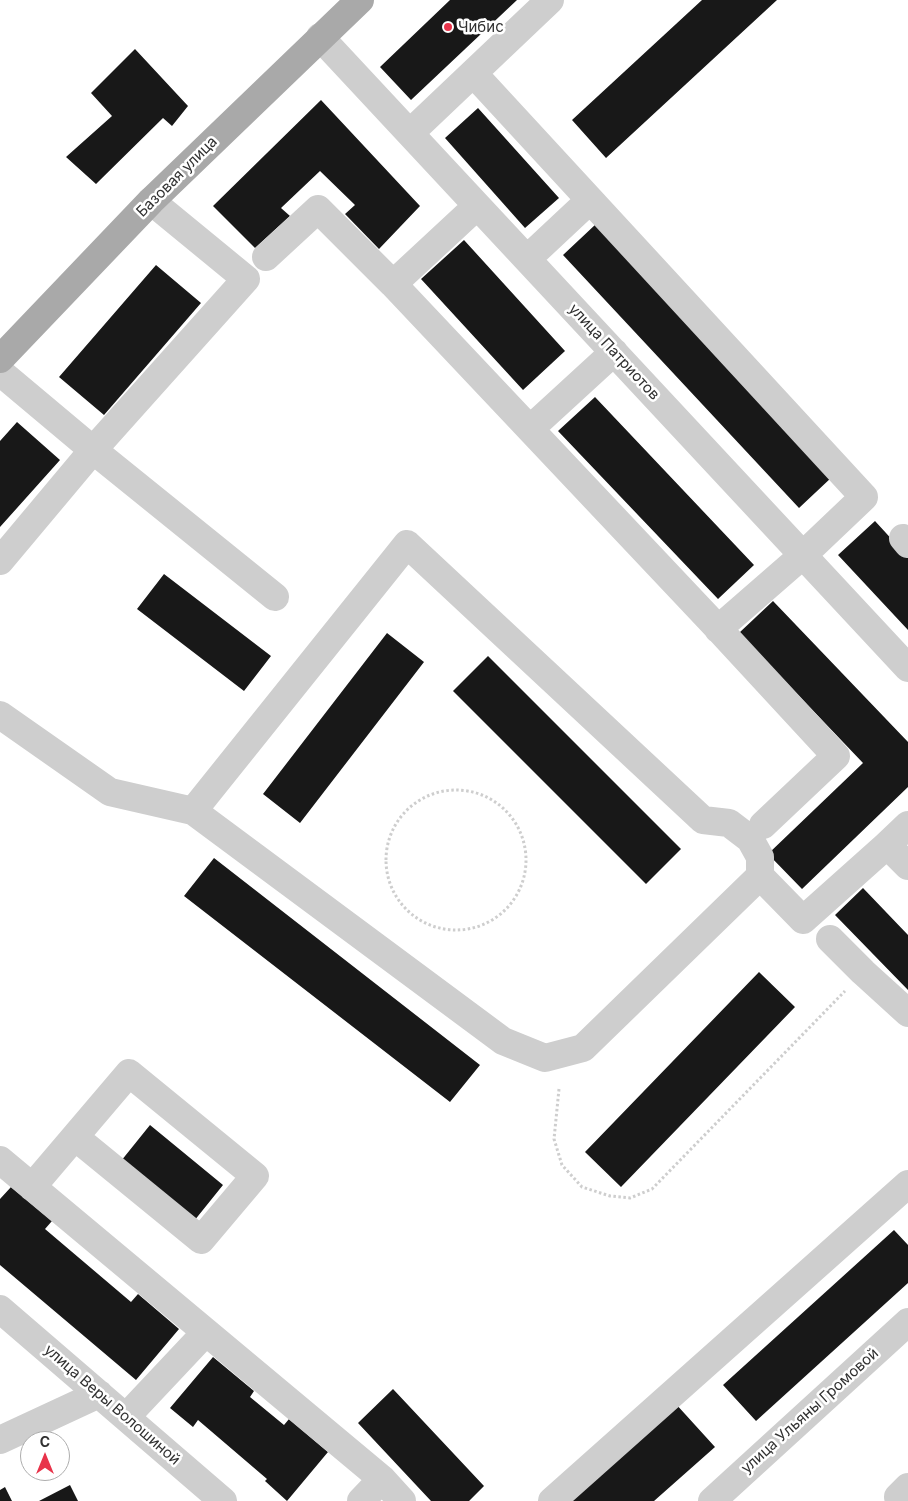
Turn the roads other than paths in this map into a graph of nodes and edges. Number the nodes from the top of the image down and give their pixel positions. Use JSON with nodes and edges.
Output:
{"nodes":[{"id":1,"x":360,"y":0,"type":"edge"},
{"id":2,"x":550,"y":0,"type":"edge"},
{"id":3,"x":320,"y":37,"type":"junction"},
{"id":4,"x":473,"y":73,"type":"junction"},
{"id":5,"x":410,"y":134,"type":"junction"},
{"id":6,"x":590,"y":200,"type":"junction"},
{"id":7,"x":151,"y":201,"type":"junction"},
{"id":8,"x":477,"y":206,"type":"junction"},
{"id":9,"x":266,"y":257,"type":"dead end"},
{"id":10,"x":527,"y":259,"type":"junction"},
{"id":11,"x":393,"y":284,"type":"junction"},
{"id":12,"x":614,"y":352,"type":"junction"},
{"id":13,"x":0,"y":359,"type":"edge"},
{"id":14,"x":0,"y":372,"type":"edge"},
{"id":15,"x":530,"y":429,"type":"junction"},
{"id":16,"x":93,"y":450,"type":"junction"},
{"id":17,"x":803,"y":555,"type":"junction"},
{"id":18,"x":0,"y":561,"type":"edge"},
{"id":19,"x":275,"y":597,"type":"dead end"},
{"id":20,"x":718,"y":628,"type":"junction"},
{"id":21,"x":908,"y":668,"type":"edge"},
{"id":22,"x":0,"y":715,"type":"edge"},
{"id":23,"x":193,"y":812,"type":"junction"},
{"id":24,"x":763,"y":825,"type":"dead end"},
{"id":25,"x":908,"y":825,"type":"edge"},
{"id":26,"x":887,"y":845,"type":"junction"},
{"id":27,"x":908,"y":866,"type":"edge"},
{"id":28,"x":760,"y":876,"type":"junction"},
{"id":29,"x":830,"y":939,"type":"dead end"},
{"id":30,"x":908,"y":1013,"type":"edge"},
{"id":31,"x":75,"y":1137,"type":"junction"},
{"id":32,"x":0,"y":1160,"type":"edge"},
{"id":33,"x":32,"y":1186,"type":"junction"},
{"id":34,"x":904,"y":1198,"type":"edge"},
{"id":35,"x":0,"y":1309,"type":"edge"},
{"id":36,"x":908,"y":1322,"type":"edge"},
{"id":37,"x":206,"y":1332,"type":"junction"},
{"id":38,"x":99,"y":1394,"type":"junction"},
{"id":39,"x":126,"y":1417,"type":"junction"},
{"id":40,"x":0,"y":1440,"type":"edge"},
{"id":41,"x":382,"y":1479,"type":"junction"},
{"id":42,"x":223,"y":1501,"type":"edge"},
{"id":43,"x":361,"y":1501,"type":"edge"},
{"id":44,"x":402,"y":1501,"type":"edge"},
{"id":45,"x":552,"y":1501,"type":"edge"},
{"id":46,"x":712,"y":1501,"type":"edge"}],
"edges":[{"from":1,"to":3,"type":"main road","name":"Базовая улица"},
{"from":2,"to":4,"type":"street"},
{"from":3,"to":5,"type":"street","name":"улица Патриотов"},
{"from":3,"to":7,"type":"main road","name":"Базовая улица"},
{"from":4,"to":5,"type":"street"},
{"from":4,"to":6,"type":"street"},
{"from":5,"to":8,"type":"street","name":"улица Патриотов"},
{"from":6,"to":10,"type":"street"},
{"from":6,"to":17,"type":"street"},
{"from":7,"to":13,"type":"main road","name":"Базовая улица"},
{"from":7,"to":16,"type":"street"},
{"from":8,"to":10,"type":"street","name":"улица Патриотов"},
{"from":8,"to":11,"type":"street"},
{"from":9,"to":11,"type":"street"},
{"from":10,"to":12,"type":"street","name":"улица Патриотов"},
{"from":11,"to":15,"type":"street"},
{"from":12,"to":15,"type":"street"},
{"from":12,"to":17,"type":"street","name":"улица Патриотов"},
{"from":14,"to":16,"type":"street"},
{"from":15,"to":20,"type":"street"},
{"from":16,"to":18,"type":"street"},
{"from":16,"to":19,"type":"street"},
{"from":17,"to":20,"type":"street"},
{"from":17,"to":21,"type":"street","name":"улица Патриотов"},
{"from":20,"to":24,"type":"street"},
{"from":22,"to":23,"type":"street"},
{"from":23,"to":28,"type":"street"},
{"from":23,"to":28,"type":"street"},
{"from":25,"to":26,"type":"street"},
{"from":26,"to":27,"type":"street"},
{"from":26,"to":28,"type":"street"},
{"from":29,"to":30,"type":"street"},
{"from":31,"to":31,"type":"street"},
{"from":31,"to":33,"type":"street"},
{"from":32,"to":33,"type":"street"},
{"from":33,"to":37,"type":"street"},
{"from":34,"to":45,"type":"street"},
{"from":35,"to":38,"type":"street","name":"улица Веры Волошиной"},
{"from":36,"to":46,"type":"street","name":"улица Ульяны Громовой"},
{"from":37,"to":39,"type":"street"},
{"from":37,"to":41,"type":"street"},
{"from":38,"to":39,"type":"street","name":"улица Веры Волошиной"},
{"from":38,"to":40,"type":"street"},
{"from":39,"to":42,"type":"street","name":"улица Веры Волошиной"},
{"from":41,"to":43,"type":"street"},
{"from":41,"to":44,"type":"street"}]}
